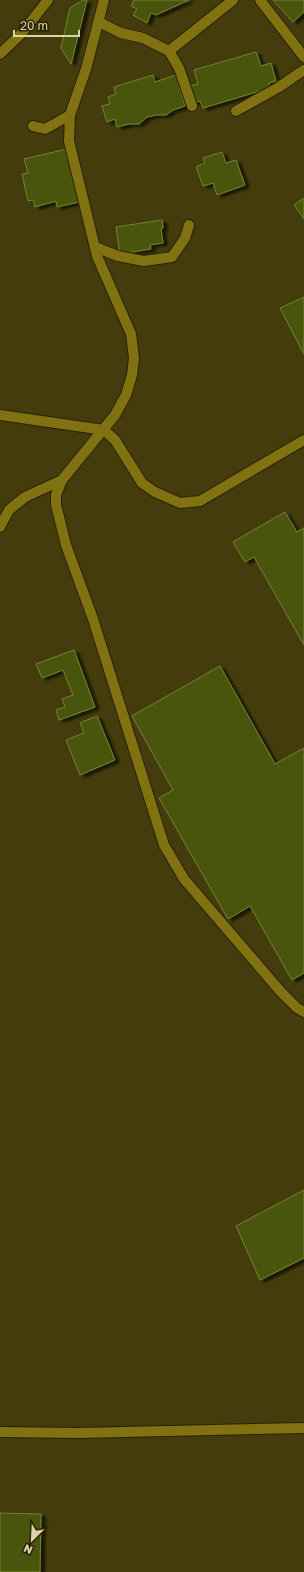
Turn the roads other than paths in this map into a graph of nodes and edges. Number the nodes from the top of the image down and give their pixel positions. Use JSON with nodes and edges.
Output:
{"nodes":[{"id":1,"x":48,"y":0,"type":"edge"},
{"id":2,"x":104,"y":0,"type":"edge"},
{"id":3,"x":233,"y":0,"type":"edge"},
{"id":4,"x":260,"y":0,"type":"edge"},
{"id":5,"x":99,"y":22,"type":"junction"},
{"id":6,"x":169,"y":51,"type":"junction"},
{"id":7,"x":0,"y":54,"type":"edge"},
{"id":8,"x":304,"y":56,"type":"edge"},
{"id":9,"x":304,"y":70,"type":"edge"},
{"id":10,"x":192,"y":106,"type":"dead end"},
{"id":11,"x":236,"y":111,"type":"dead end"},
{"id":12,"x":70,"y":115,"type":"junction"},
{"id":13,"x":33,"y":126,"type":"dead end"},
{"id":14,"x":189,"y":225,"type":"dead end"},
{"id":15,"x":95,"y":247,"type":"junction"},
{"id":16,"x":0,"y":415,"type":"edge"},
{"id":17,"x":104,"y":430,"type":"junction"},
{"id":18,"x":304,"y":440,"type":"edge"},
{"id":19,"x":62,"y":480,"type":"junction"},
{"id":20,"x":0,"y":527,"type":"edge"},
{"id":21,"x":304,"y":1012,"type":"edge"},
{"id":22,"x":304,"y":1428,"type":"edge"},
{"id":23,"x":0,"y":1432,"type":"edge"}],
"edges":[{"from":1,"to":7,"type":"street"},
{"from":2,"to":5,"type":"street"},
{"from":3,"to":6,"type":"street"},
{"from":4,"to":8,"type":"street"},
{"from":5,"to":6,"type":"street"},
{"from":5,"to":12,"type":"street"},
{"from":6,"to":10,"type":"street"},
{"from":9,"to":11,"type":"street"},
{"from":12,"to":13,"type":"street"},
{"from":12,"to":15,"type":"street"},
{"from":14,"to":15,"type":"street"},
{"from":15,"to":17,"type":"street"},
{"from":16,"to":17,"type":"street"},
{"from":17,"to":18,"type":"street"},
{"from":17,"to":19,"type":"street"},
{"from":19,"to":20,"type":"street"},
{"from":19,"to":21,"type":"street"},
{"from":22,"to":23,"type":"street"}]}
